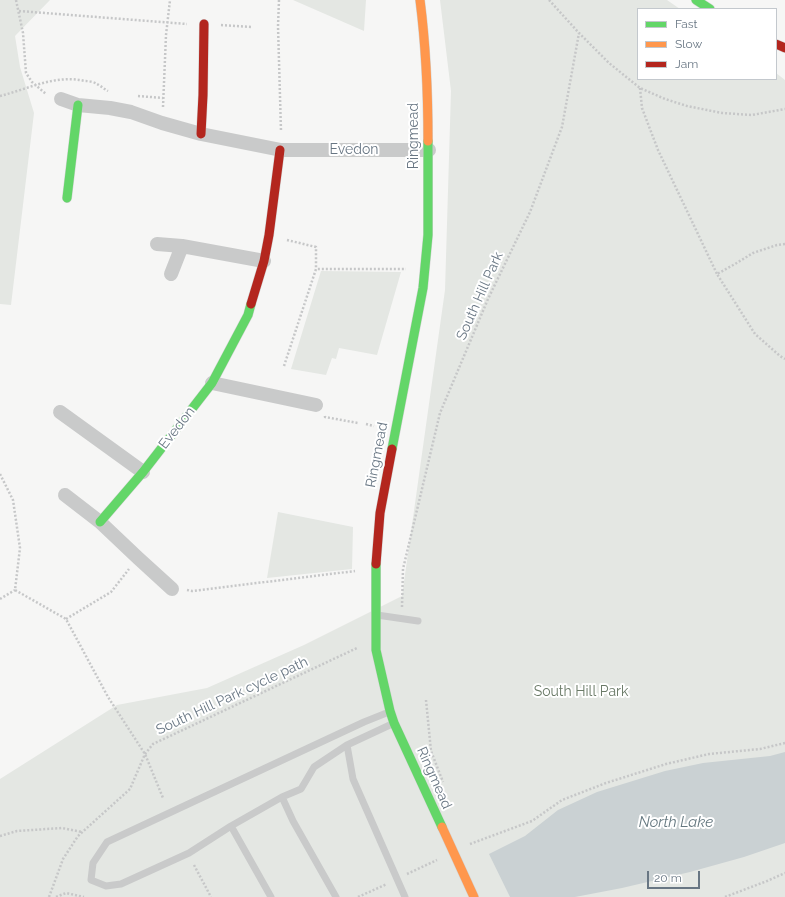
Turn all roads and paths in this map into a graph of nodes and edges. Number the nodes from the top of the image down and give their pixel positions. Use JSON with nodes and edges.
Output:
{"nodes":[{"id":1,"x":16,"y":0,"type":"edge"},
{"id":2,"x":170,"y":0,"type":"edge"},
{"id":3,"x":279,"y":0,"type":"edge"},
{"id":4,"x":420,"y":0,"type":"edge"},
{"id":5,"x":550,"y":0,"type":"edge"},
{"id":6,"x":696,"y":0,"type":"edge"},
{"id":7,"x":708,"y":8,"type":"edge"},
{"id":8,"x":19,"y":11,"type":"junction"},
{"id":9,"x":167,"y":23,"type":"junction"},
{"id":10,"x":204,"y":24,"type":"junction"},
{"id":11,"x":251,"y":26,"type":"dead end"},
{"id":12,"x":579,"y":33,"type":"junction"},
{"id":13,"x":35,"y":85,"type":"junction"},
{"id":14,"x":640,"y":88,"type":"junction"},
{"id":15,"x":111,"y":94,"type":"dead end"},
{"id":16,"x":0,"y":96,"type":"edge"},
{"id":17,"x":134,"y":96,"type":"dead end"},
{"id":18,"x":163,"y":98,"type":"junction"},
{"id":19,"x":61,"y":99,"type":"joint"},
{"id":20,"x":78,"y":105,"type":"junction"},
{"id":21,"x":785,"y":109,"type":"edge"},
{"id":22,"x":162,"y":123,"type":"junction"},
{"id":23,"x":201,"y":134,"type":"junction"},
{"id":24,"x":280,"y":150,"type":"junction"},
{"id":25,"x":429,"y":150,"type":"junction"},
{"id":26,"x":67,"y":198,"type":"dead end"},
{"id":27,"x":269,"y":235,"type":"junction"},
{"id":28,"x":157,"y":244,"type":"dead end"},
{"id":29,"x":785,"y":244,"type":"edge"},
{"id":30,"x":182,"y":246,"type":"junction"},
{"id":31,"x":264,"y":261,"type":"junction"},
{"id":32,"x":316,"y":269,"type":"junction"},
{"id":33,"x":406,"y":269,"type":"dead end"},
{"id":34,"x":171,"y":274,"type":"dead end"},
{"id":35,"x":717,"y":274,"type":"junction"},
{"id":36,"x":785,"y":359,"type":"edge"},
{"id":37,"x":284,"y":366,"type":"dead end"},
{"id":38,"x":212,"y":383,"type":"junction"},
{"id":39,"x":316,"y":405,"type":"joint"},
{"id":40,"x":60,"y":412,"type":"dead end"},
{"id":41,"x":358,"y":423,"type":"dead end"},
{"id":42,"x":366,"y":424,"type":"dead end"},
{"id":43,"x":374,"y":426,"type":"dead end"},
{"id":44,"x":143,"y":472,"type":"junction"},
{"id":45,"x":0,"y":474,"type":"edge"},
{"id":46,"x":65,"y":495,"type":"dead end"},
{"id":47,"x":100,"y":522,"type":"junction"},
{"id":48,"x":138,"y":558,"type":"junction"},
{"id":49,"x":355,"y":571,"type":"dead end"},
{"id":50,"x":172,"y":589,"type":"joint"},
{"id":51,"x":15,"y":590,"type":"junction"},
{"id":52,"x":0,"y":599,"type":"edge"},
{"id":53,"x":376,"y":615,"type":"junction"},
{"id":54,"x":66,"y":619,"type":"junction"},
{"id":55,"x":402,"y":619,"type":"junction"},
{"id":56,"x":418,"y":621,"type":"dead end"},
{"id":57,"x":359,"y":647,"type":"dead end"},
{"id":58,"x":426,"y":700,"type":"dead end"},
{"id":59,"x":390,"y":711,"type":"junction"},
{"id":60,"x":394,"y":723,"type":"junction"},
{"id":61,"x":785,"y":742,"type":"edge"},
{"id":62,"x":346,"y":745,"type":"junction"},
{"id":63,"x":145,"y":754,"type":"junction"},
{"id":64,"x":445,"y":787,"type":"dead end"},
{"id":65,"x":282,"y":797,"type":"junction"},
{"id":66,"x":163,"y":798,"type":"dead end"},
{"id":67,"x":231,"y":826,"type":"junction"},
{"id":68,"x":82,"y":832,"type":"junction"},
{"id":69,"x":0,"y":836,"type":"edge"},
{"id":70,"x":468,"y":845,"type":"dead end"},
{"id":71,"x":438,"y":860,"type":"dead end"},
{"id":72,"x":194,"y":865,"type":"dead end"},
{"id":73,"x":785,"y":873,"type":"edge"},
{"id":74,"x":407,"y":875,"type":"dead end"},
{"id":75,"x":388,"y":883,"type":"dead end"},
{"id":76,"x":49,"y":897,"type":"edge"},
{"id":77,"x":56,"y":897,"type":"edge"},
{"id":78,"x":84,"y":897,"type":"edge"},
{"id":79,"x":211,"y":897,"type":"edge"},
{"id":80,"x":271,"y":897,"type":"edge"},
{"id":81,"x":336,"y":897,"type":"edge"},
{"id":82,"x":358,"y":897,"type":"edge"},
{"id":83,"x":405,"y":897,"type":"edge"},
{"id":84,"x":474,"y":897,"type":"edge"},
{"id":85,"x":725,"y":897,"type":"edge"}],
"edges":[{"from":1,"to":8,"type":"path"},
{"from":2,"to":9,"type":"path"},
{"from":3,"to":24,"type":"path"},
{"from":4,"to":25,"type":"street","name":"Ringmead"},
{"from":5,"to":12,"type":"path"},
{"from":6,"to":7,"type":"street"},
{"from":8,"to":9,"type":"path"},
{"from":8,"to":13,"type":"path"},
{"from":9,"to":10,"type":"path"},
{"from":9,"to":18,"type":"path"},
{"from":10,"to":11,"type":"path"},
{"from":10,"to":23,"type":"street"},
{"from":12,"to":14,"type":"path"},
{"from":12,"to":55,"type":"path","name":"South Hill Park"},
{"from":13,"to":15,"type":"path"},
{"from":13,"to":16,"type":"path"},
{"from":13,"to":19,"type":"path"},
{"from":14,"to":21,"type":"path"},
{"from":14,"to":35,"type":"path"},
{"from":17,"to":18,"type":"path"},
{"from":18,"to":22,"type":"path"},
{"from":19,"to":20,"type":"street","name":"Evedon"},
{"from":20,"to":22,"type":"street","name":"Evedon"},
{"from":20,"to":26,"type":"street"},
{"from":22,"to":23,"type":"street","name":"Evedon"},
{"from":23,"to":24,"type":"street","name":"Evedon"},
{"from":24,"to":25,"type":"street","name":"Evedon"},
{"from":24,"to":27,"type":"street","name":"Evedon"},
{"from":25,"to":53,"type":"street","name":"Ringmead"},
{"from":27,"to":31,"type":"street","name":"Evedon"},
{"from":27,"to":32,"type":"path"},
{"from":28,"to":30,"type":"street"},
{"from":29,"to":35,"type":"path"},
{"from":30,"to":31,"type":"street"},
{"from":30,"to":34,"type":"street"},
{"from":31,"to":38,"type":"street","name":"Evedon"},
{"from":32,"to":33,"type":"path"},
{"from":32,"to":37,"type":"path"},
{"from":35,"to":36,"type":"path"},
{"from":38,"to":39,"type":"street"},
{"from":38,"to":44,"type":"street","name":"Evedon"},
{"from":39,"to":41,"type":"path"},
{"from":40,"to":44,"type":"street"},
{"from":42,"to":43,"type":"path"},
{"from":44,"to":47,"type":"street","name":"Evedon"},
{"from":45,"to":51,"type":"path"},
{"from":46,"to":47,"type":"street"},
{"from":47,"to":48,"type":"street"},
{"from":48,"to":50,"type":"street"},
{"from":48,"to":54,"type":"path"},
{"from":49,"to":50,"type":"path"},
{"from":51,"to":52,"type":"path"},
{"from":51,"to":54,"type":"path"},
{"from":53,"to":55,"type":"lane"},
{"from":53,"to":59,"type":"street","name":"Ringmead"},
{"from":54,"to":63,"type":"path"},
{"from":55,"to":56,"type":"lane"},
{"from":57,"to":63,"type":"path","name":"South Hill Park cycle path"},
{"from":58,"to":64,"type":"path"},
{"from":59,"to":60,"type":"street","name":"Ringmead"},
{"from":59,"to":67,"type":"lane"},
{"from":60,"to":62,"type":"lane"},
{"from":60,"to":84,"type":"street","name":"Ringmead"},
{"from":61,"to":70,"type":"path"},
{"from":62,"to":65,"type":"lane"},
{"from":62,"to":83,"type":"lane"},
{"from":63,"to":66,"type":"path"},
{"from":63,"to":68,"type":"path","name":"South Hill Park cycle path"},
{"from":65,"to":67,"type":"lane"},
{"from":65,"to":81,"type":"lane"},
{"from":67,"to":80,"type":"lane"},
{"from":68,"to":69,"type":"path"},
{"from":68,"to":76,"type":"path","name":"South Hill Park cycle path"},
{"from":71,"to":74,"type":"path"},
{"from":72,"to":79,"type":"path"},
{"from":73,"to":85,"type":"path"},
{"from":75,"to":82,"type":"path"},
{"from":77,"to":78,"type":"path"}]}
